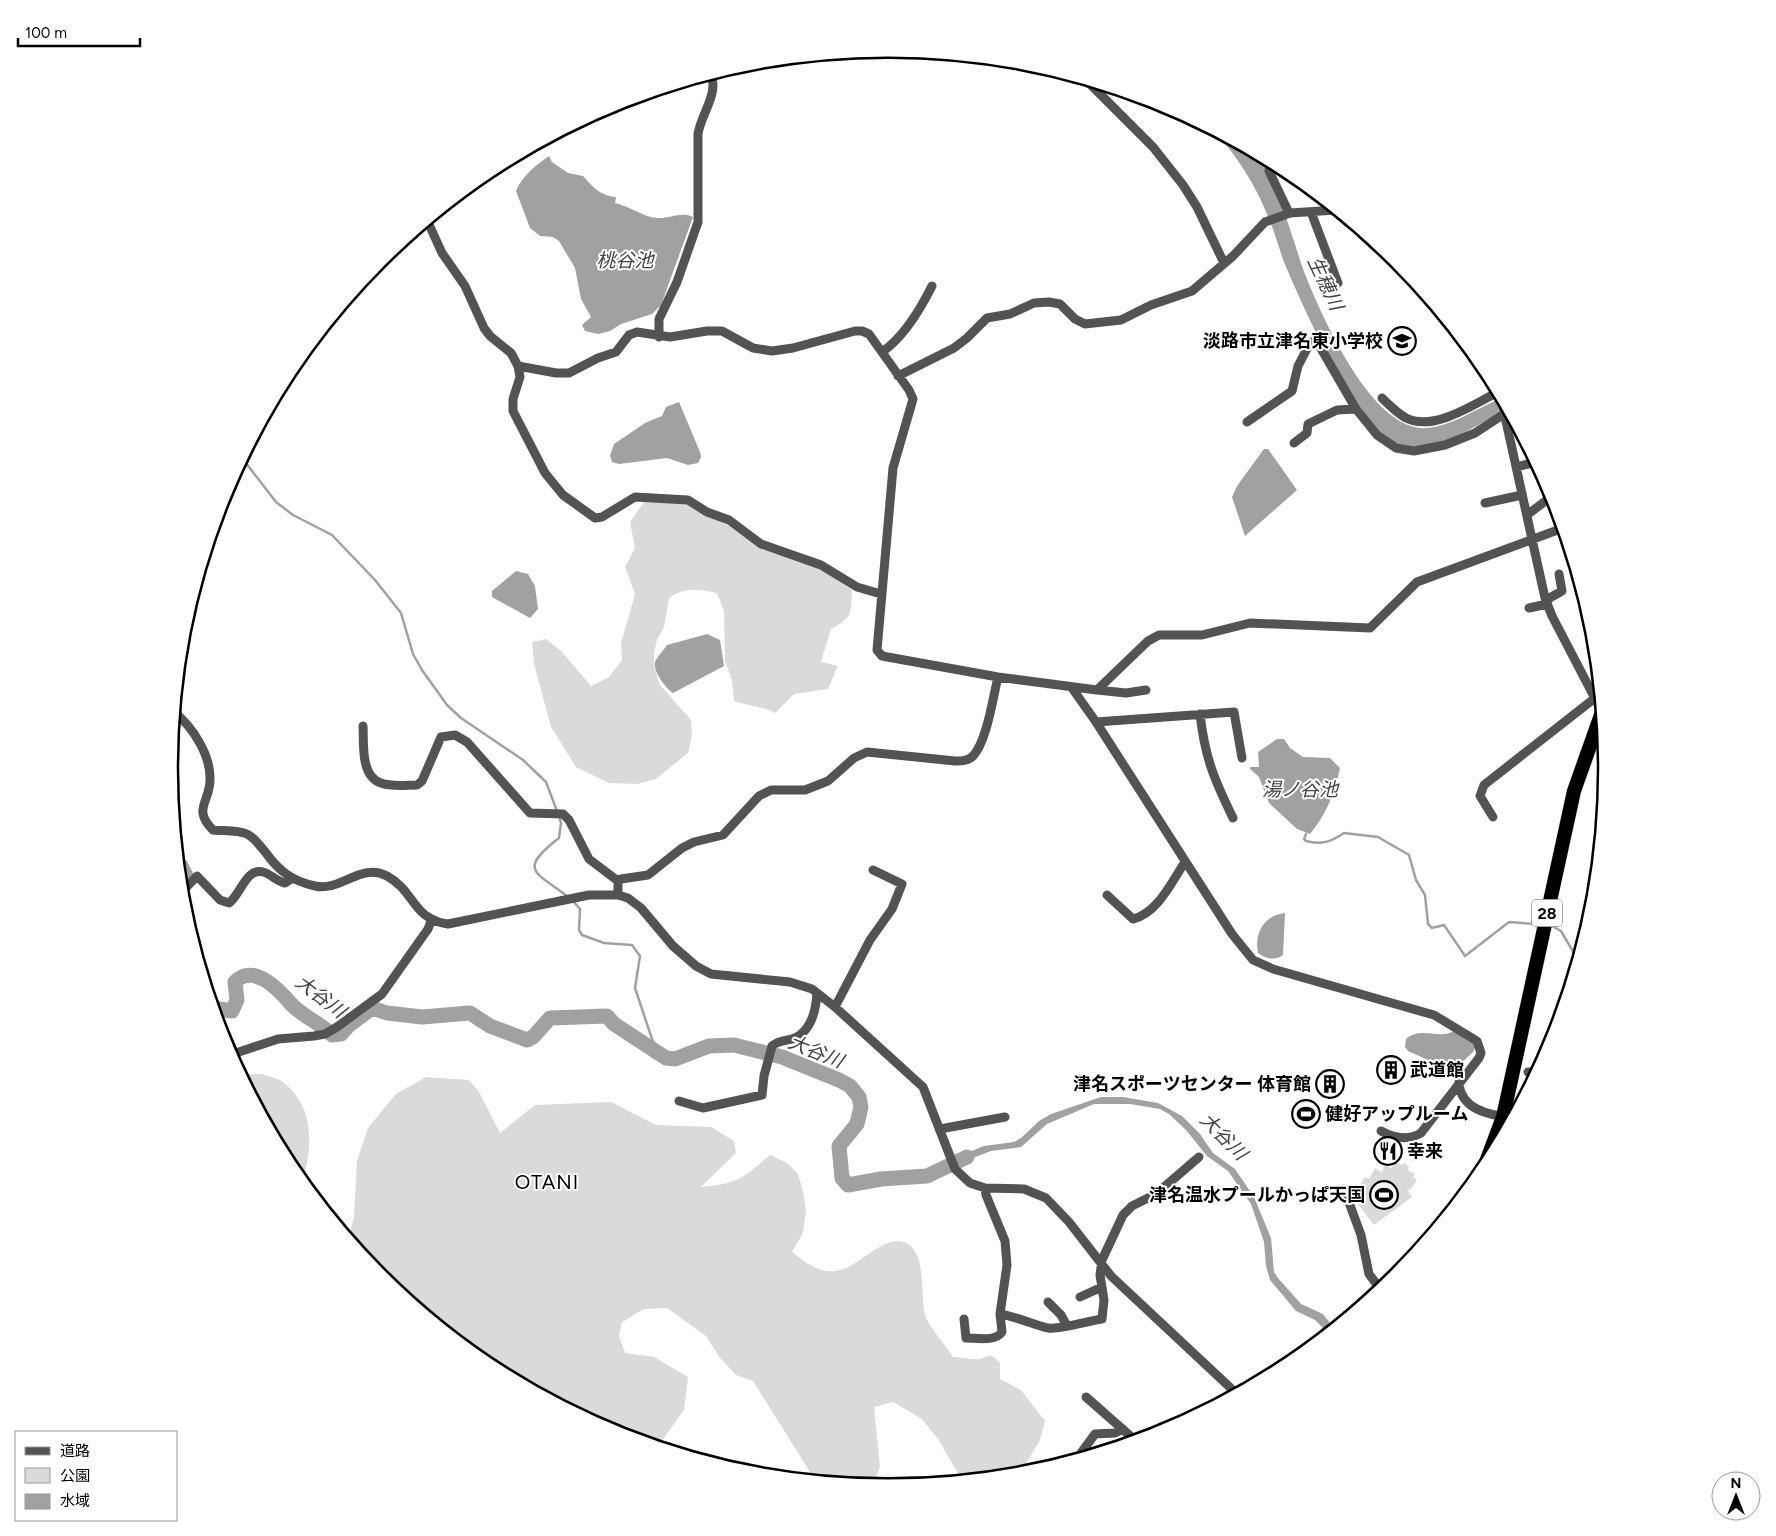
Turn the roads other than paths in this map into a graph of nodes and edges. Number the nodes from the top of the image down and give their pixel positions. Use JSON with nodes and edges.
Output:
{"nodes":[{"id":1,"x":711,"y":80,"type":"edge"},
{"id":2,"x":1095,"y":89,"type":"edge"},
{"id":3,"x":1270,"y":169,"type":"edge"},
{"id":4,"x":1329,"y":211,"type":"edge"},
{"id":5,"x":1311,"y":212,"type":"junction"},
{"id":6,"x":1286,"y":214,"type":"junction"},
{"id":7,"x":430,"y":226,"type":"edge"},
{"id":8,"x":1224,"y":263,"type":"junction"},
{"id":9,"x":1338,"y":283,"type":"dead end"},
{"id":10,"x":932,"y":286,"type":"dead end"},
{"id":11,"x":659,"y":337,"type":"junction"},
{"id":12,"x":882,"y":352,"type":"junction"},
{"id":13,"x":518,"y":366,"type":"junction"},
{"id":14,"x":898,"y":376,"type":"junction"},
{"id":15,"x":1493,"y":397,"type":"edge"},
{"id":16,"x":1382,"y":398,"type":"dead end"},
{"id":17,"x":1356,"y":409,"type":"junction"},
{"id":18,"x":1503,"y":413,"type":"joint"},
{"id":19,"x":1247,"y":422,"type":"dead end"},
{"id":20,"x":1294,"y":443,"type":"dead end"},
{"id":21,"x":1529,"y":464,"type":"edge"},
{"id":22,"x":1516,"y":467,"type":"junction"},
{"id":23,"x":1522,"y":495,"type":"junction"},
{"id":24,"x":1546,"y":501,"type":"edge"},
{"id":25,"x":1485,"y":503,"type":"dead end"},
{"id":26,"x":1527,"y":515,"type":"junction"},
{"id":27,"x":1557,"y":530,"type":"edge"},
{"id":28,"x":1533,"y":539,"type":"junction"},
{"id":29,"x":1559,"y":574,"type":"dead end"},
{"id":30,"x":881,"y":594,"type":"junction"},
{"id":31,"x":1546,"y":602,"type":"junction"},
{"id":32,"x":1530,"y":608,"type":"dead end"},
{"id":33,"x":998,"y":677,"type":"junction"},
{"id":34,"x":1072,"y":688,"type":"junction"},
{"id":35,"x":1096,"y":690,"type":"junction"},
{"id":36,"x":1146,"y":690,"type":"dead end"},
{"id":37,"x":1594,"y":697,"type":"edge"},
{"id":38,"x":1595,"y":698,"type":"edge"},
{"id":39,"x":1200,"y":714,"type":"junction"},
{"id":40,"x":180,"y":717,"type":"edge"},
{"id":41,"x":1096,"y":722,"type":"junction"},
{"id":42,"x":1597,"y":724,"type":"edge"},
{"id":43,"x":363,"y":726,"type":"dead end"},
{"id":44,"x":1242,"y":758,"type":"dead end"},
{"id":45,"x":1493,"y":817,"type":"dead end"},
{"id":46,"x":1234,"y":818,"type":"dead end"},
{"id":47,"x":1185,"y":862,"type":"junction"},
{"id":48,"x":873,"y":870,"type":"dead end"},
{"id":49,"x":291,"y":879,"type":"junction"},
{"id":50,"x":618,"y":882,"type":"junction"},
{"id":51,"x":188,"y":886,"type":"edge"},
{"id":52,"x":618,"y":894,"type":"junction"},
{"id":53,"x":1107,"y":895,"type":"dead end"},
{"id":54,"x":431,"y":921,"type":"junction"},
{"id":55,"x":817,"y":993,"type":"junction"},
{"id":56,"x":835,"y":1006,"type":"junction"},
{"id":57,"x":238,"y":1052,"type":"edge"},
{"id":58,"x":1459,"y":1082,"type":"junction"},
{"id":59,"x":679,"y":1101,"type":"dead end"},
{"id":60,"x":1509,"y":1112,"type":"edge"},
{"id":61,"x":1005,"y":1117,"type":"dead end"},
{"id":62,"x":1506,"y":1117,"type":"edge"},
{"id":63,"x":940,"y":1129,"type":"junction"},
{"id":64,"x":1380,"y":1131,"type":"dead end"},
{"id":65,"x":1199,"y":1157,"type":"dead end"},
{"id":66,"x":985,"y":1188,"type":"junction"},
{"id":67,"x":1344,"y":1189,"type":"dead end"},
{"id":68,"x":1102,"y":1264,"type":"junction"},
{"id":69,"x":1376,"y":1283,"type":"edge"},
{"id":70,"x":1102,"y":1287,"type":"junction"},
{"id":71,"x":1080,"y":1297,"type":"dead end"},
{"id":72,"x":1048,"y":1302,"type":"dead end"},
{"id":73,"x":1000,"y":1314,"type":"junction"},
{"id":74,"x":964,"y":1319,"type":"dead end"},
{"id":75,"x":1067,"y":1326,"type":"junction"},
{"id":76,"x":1231,"y":1389,"type":"edge"},
{"id":77,"x":1086,"y":1398,"type":"dead end"},
{"id":78,"x":1123,"y":1430,"type":"junction"},
{"id":79,"x":1130,"y":1436,"type":"edge"},
{"id":80,"x":1083,"y":1451,"type":"edge"}],
"edges":[{"from":1,"to":11,"type":"street"},
{"from":2,"to":8,"type":"street"},
{"from":3,"to":6,"type":"street"},
{"from":4,"to":5,"type":"street"},
{"from":5,"to":6,"type":"street"},
{"from":5,"to":9,"type":"street"},
{"from":6,"to":8,"type":"street"},
{"from":7,"to":13,"type":"street"},
{"from":8,"to":14,"type":"street"},
{"from":10,"to":12,"type":"street"},
{"from":11,"to":12,"type":"street"},
{"from":11,"to":13,"type":"street"},
{"from":12,"to":14,"type":"street"},
{"from":13,"to":30,"type":"street"},
{"from":14,"to":30,"type":"street"},
{"from":15,"to":16,"type":"street"},
{"from":17,"to":18,"type":"street"},
{"from":17,"to":19,"type":"street"},
{"from":17,"to":20,"type":"street"},
{"from":18,"to":22,"type":"street"},
{"from":21,"to":22,"type":"street"},
{"from":22,"to":23,"type":"street"},
{"from":23,"to":25,"type":"street"},
{"from":23,"to":26,"type":"street"},
{"from":24,"to":26,"type":"street"},
{"from":26,"to":28,"type":"street"},
{"from":27,"to":28,"type":"street"},
{"from":28,"to":31,"type":"street"},
{"from":28,"to":35,"type":"street"},
{"from":29,"to":31,"type":"street"},
{"from":30,"to":33,"type":"street"},
{"from":31,"to":32,"type":"street"},
{"from":31,"to":37,"type":"street"},
{"from":33,"to":34,"type":"street"},
{"from":33,"to":50,"type":"street"},
{"from":34,"to":35,"type":"street"},
{"from":34,"to":41,"type":"street"},
{"from":35,"to":36,"type":"street"},
{"from":38,"to":45,"type":"street"},
{"from":39,"to":41,"type":"street"},
{"from":39,"to":44,"type":"street"},
{"from":39,"to":46,"type":"street"},
{"from":40,"to":49,"type":"street"},
{"from":41,"to":47,"type":"street"},
{"from":42,"to":60,"type":"highway","number":"28"},
{"from":43,"to":50,"type":"street"},
{"from":47,"to":53,"type":"street"},
{"from":47,"to":58,"type":"street"},
{"from":48,"to":56,"type":"street"},
{"from":49,"to":51,"type":"street"},
{"from":49,"to":54,"type":"street"},
{"from":50,"to":52,"type":"street"},
{"from":52,"to":54,"type":"street"},
{"from":52,"to":55,"type":"street"},
{"from":54,"to":57,"type":"street"},
{"from":55,"to":56,"type":"street"},
{"from":55,"to":59,"type":"street"},
{"from":56,"to":63,"type":"street"},
{"from":58,"to":62,"type":"street"},
{"from":58,"to":64,"type":"street"},
{"from":61,"to":63,"type":"street"},
{"from":63,"to":66,"type":"street"},
{"from":65,"to":68,"type":"street"},
{"from":66,"to":68,"type":"street"},
{"from":66,"to":73,"type":"street"},
{"from":67,"to":69,"type":"street"},
{"from":68,"to":70,"type":"street"},
{"from":68,"to":76,"type":"street"},
{"from":70,"to":71,"type":"street"},
{"from":70,"to":75,"type":"street"},
{"from":72,"to":75,"type":"street"},
{"from":73,"to":74,"type":"street"},
{"from":73,"to":75,"type":"street"},
{"from":77,"to":78,"type":"street"},
{"from":78,"to":79,"type":"street"},
{"from":78,"to":80,"type":"street"}]}
